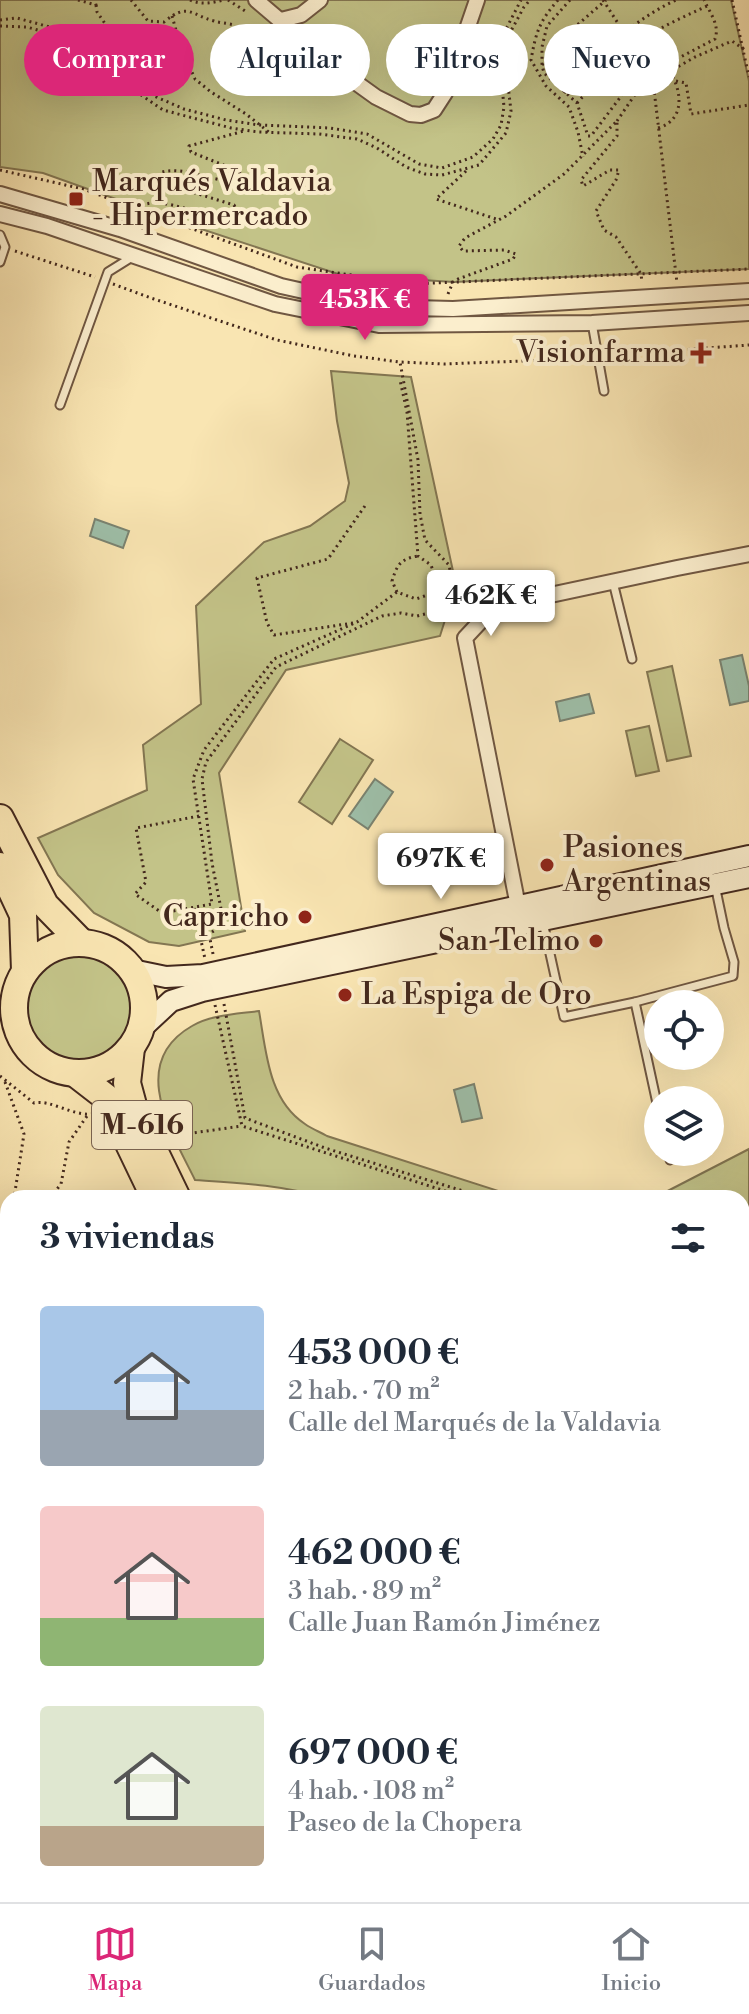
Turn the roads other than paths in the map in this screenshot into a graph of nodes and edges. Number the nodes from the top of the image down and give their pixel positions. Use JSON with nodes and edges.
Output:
{"nodes":[{"id":1,"x":256,"y":0,"type":"edge"},
{"id":2,"x":320,"y":0,"type":"edge"},
{"id":3,"x":477,"y":0,"type":"edge"},
{"id":4,"x":281,"y":20,"type":"junction"},
{"id":5,"x":0,"y":194,"type":"edge"},
{"id":6,"x":0,"y":214,"type":"edge"},
{"id":7,"x":0,"y":235,"type":"edge"},
{"id":8,"x":136,"y":255,"type":"junction"},
{"id":9,"x":0,"y":262,"type":"edge"},
{"id":10,"x":749,"y":291,"type":"edge"},
{"id":11,"x":749,"y":313,"type":"edge"},
{"id":12,"x":592,"y":323,"type":"junction"},
{"id":13,"x":604,"y":391,"type":"dead end"},
{"id":14,"x":60,"y":405,"type":"dead end"},
{"id":15,"x":749,"y":554,"type":"edge"},
{"id":16,"x":613,"y":582,"type":"junction"},
{"id":17,"x":632,"y":659,"type":"dead end"},
{"id":18,"x":0,"y":818,"type":"edge"},
{"id":19,"x":749,"y":856,"type":"edge"},
{"id":20,"x":0,"y":866,"type":"edge"},
{"id":21,"x":749,"y":877,"type":"edge"},
{"id":22,"x":715,"y":884,"type":"junction"},
{"id":23,"x":518,"y":906,"type":"junction"},
{"id":24,"x":542,"y":920,"type":"junction"},
{"id":25,"x":82,"y":943,"type":"junction"},
{"id":26,"x":132,"y":970,"type":"junction"},
{"id":27,"x":25,"y":971,"type":"junction"},
{"id":28,"x":214,"y":981,"type":"junction"},
{"id":29,"x":635,"y":1002,"type":"junction"},
{"id":30,"x":136,"y":1038,"type":"junction"},
{"id":31,"x":76,"y":1074,"type":"junction"},
{"id":32,"x":653,"y":1086,"type":"edge"},
{"id":33,"x":151,"y":1190,"type":"edge"},
{"id":34,"x":173,"y":1190,"type":"edge"}],
"edges":[{"from":1,"to":4,"type":"street"},
{"from":2,"to":4,"type":"street"},
{"from":3,"to":4,"type":"street"},
{"from":5,"to":10,"type":"street"},
{"from":6,"to":8,"type":"street"},
{"from":7,"to":9,"type":"lane"},
{"from":8,"to":12,"type":"street"},
{"from":8,"to":14,"type":"lane"},
{"from":11,"to":12,"type":"street"},
{"from":12,"to":13,"type":"lane"},
{"from":15,"to":16,"type":"street"},
{"from":16,"to":17,"type":"lane"},
{"from":16,"to":23,"type":"street"},
{"from":18,"to":25,"type":"highway"},
{"from":19,"to":23,"type":"main road"},
{"from":20,"to":27,"type":"highway","number":"M-616"},
{"from":21,"to":22,"type":"main road"},
{"from":22,"to":24,"type":"main road"},
{"from":22,"to":29,"type":"lane"},
{"from":23,"to":28,"type":"main road"},
{"from":24,"to":28,"type":"main road"},
{"from":24,"to":29,"type":"lane"},
{"from":25,"to":26,"type":"highway"},
{"from":25,"to":27,"type":"highway"},
{"from":26,"to":28,"type":"main road"},
{"from":26,"to":30,"type":"highway","number":"M-616"},
{"from":27,"to":31,"type":"highway","number":"M-616"},
{"from":28,"to":30,"type":"main road"},
{"from":29,"to":32,"type":"lane"},
{"from":30,"to":31,"type":"highway","number":"M-616"},
{"from":30,"to":34,"type":"highway","number":"M-616"},
{"from":31,"to":33,"type":"highway","number":"M-616"}]}
